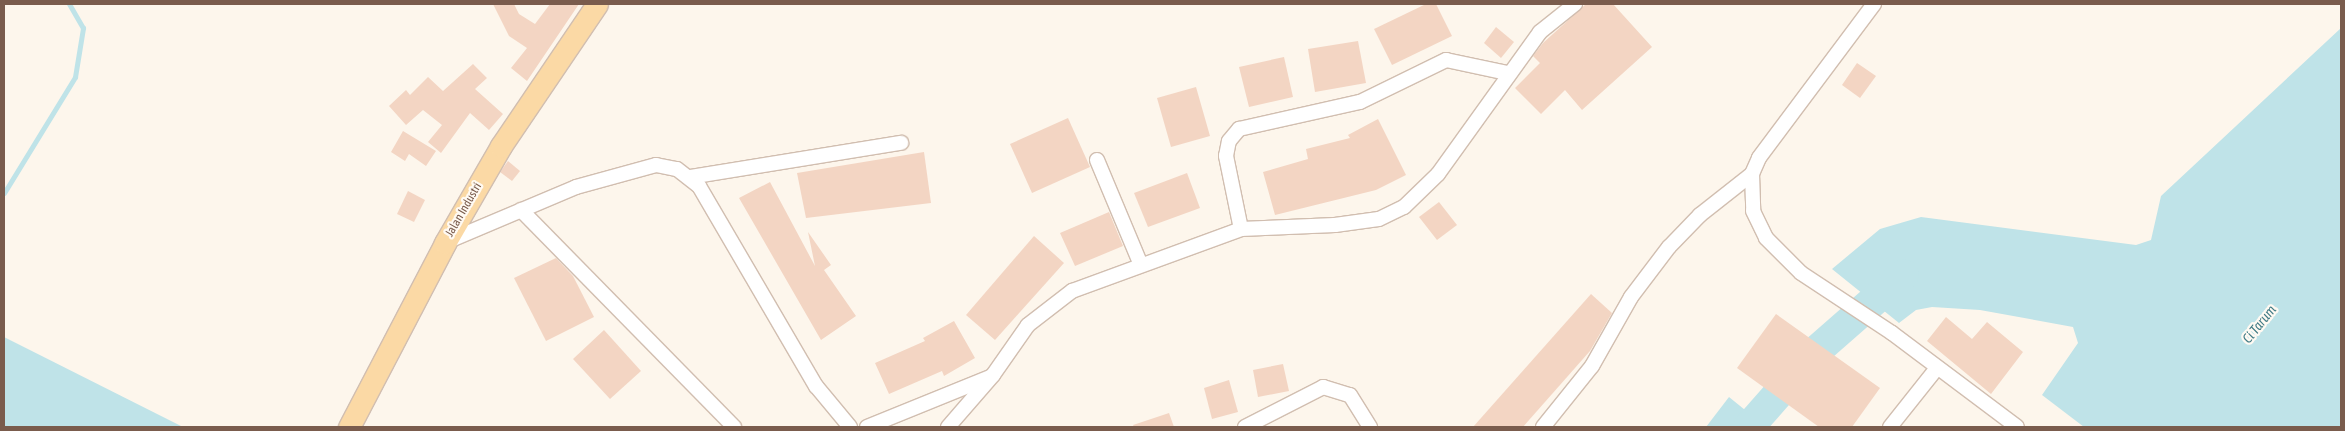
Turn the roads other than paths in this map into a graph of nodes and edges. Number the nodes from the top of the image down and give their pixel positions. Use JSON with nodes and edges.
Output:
{"nodes":[{"id":1,"x":597,"y":4,"type":"edge"},
{"id":2,"x":1575,"y":4,"type":"edge"},
{"id":3,"x":1874,"y":4,"type":"edge"},
{"id":4,"x":1507,"y":74,"type":"junction"},
{"id":5,"x":901,"y":143,"type":"dead end"},
{"id":6,"x":1097,"y":160,"type":"dead end"},
{"id":7,"x":1752,"y":174,"type":"junction"},
{"id":8,"x":690,"y":177,"type":"junction"},
{"id":9,"x":521,"y":210,"type":"junction"},
{"id":10,"x":1241,"y":229,"type":"junction"},
{"id":11,"x":445,"y":243,"type":"junction"},
{"id":12,"x":1140,"y":263,"type":"junction"},
{"id":13,"x":1937,"y":368,"type":"junction"},
{"id":14,"x":993,"y":375,"type":"junction"},
{"id":15,"x":2012,"y":424,"type":"edge"},
{"id":16,"x":349,"y":427,"type":"edge"},
{"id":17,"x":734,"y":427,"type":"edge"},
{"id":18,"x":850,"y":427,"type":"edge"},
{"id":19,"x":867,"y":427,"type":"edge"},
{"id":20,"x":948,"y":427,"type":"edge"},
{"id":21,"x":1245,"y":427,"type":"edge"},
{"id":22,"x":1370,"y":427,"type":"edge"},
{"id":23,"x":1543,"y":427,"type":"edge"},
{"id":24,"x":1890,"y":427,"type":"edge"}],
"edges":[{"from":1,"to":11,"type":"main road","name":"Jalan Industri"},
{"from":2,"to":4,"type":"street"},
{"from":3,"to":7,"type":"street"},
{"from":4,"to":10,"type":"street"},
{"from":4,"to":10,"type":"street"},
{"from":5,"to":8,"type":"street"},
{"from":6,"to":12,"type":"street"},
{"from":7,"to":13,"type":"street"},
{"from":7,"to":23,"type":"street"},
{"from":8,"to":9,"type":"street"},
{"from":8,"to":18,"type":"street"},
{"from":9,"to":11,"type":"street"},
{"from":9,"to":17,"type":"street"},
{"from":10,"to":12,"type":"street"},
{"from":11,"to":16,"type":"main road","name":"Jalan Industri"},
{"from":12,"to":14,"type":"street"},
{"from":13,"to":15,"type":"street"},
{"from":13,"to":24,"type":"street"},
{"from":14,"to":19,"type":"street"},
{"from":14,"to":20,"type":"street"},
{"from":21,"to":22,"type":"street"}]}
